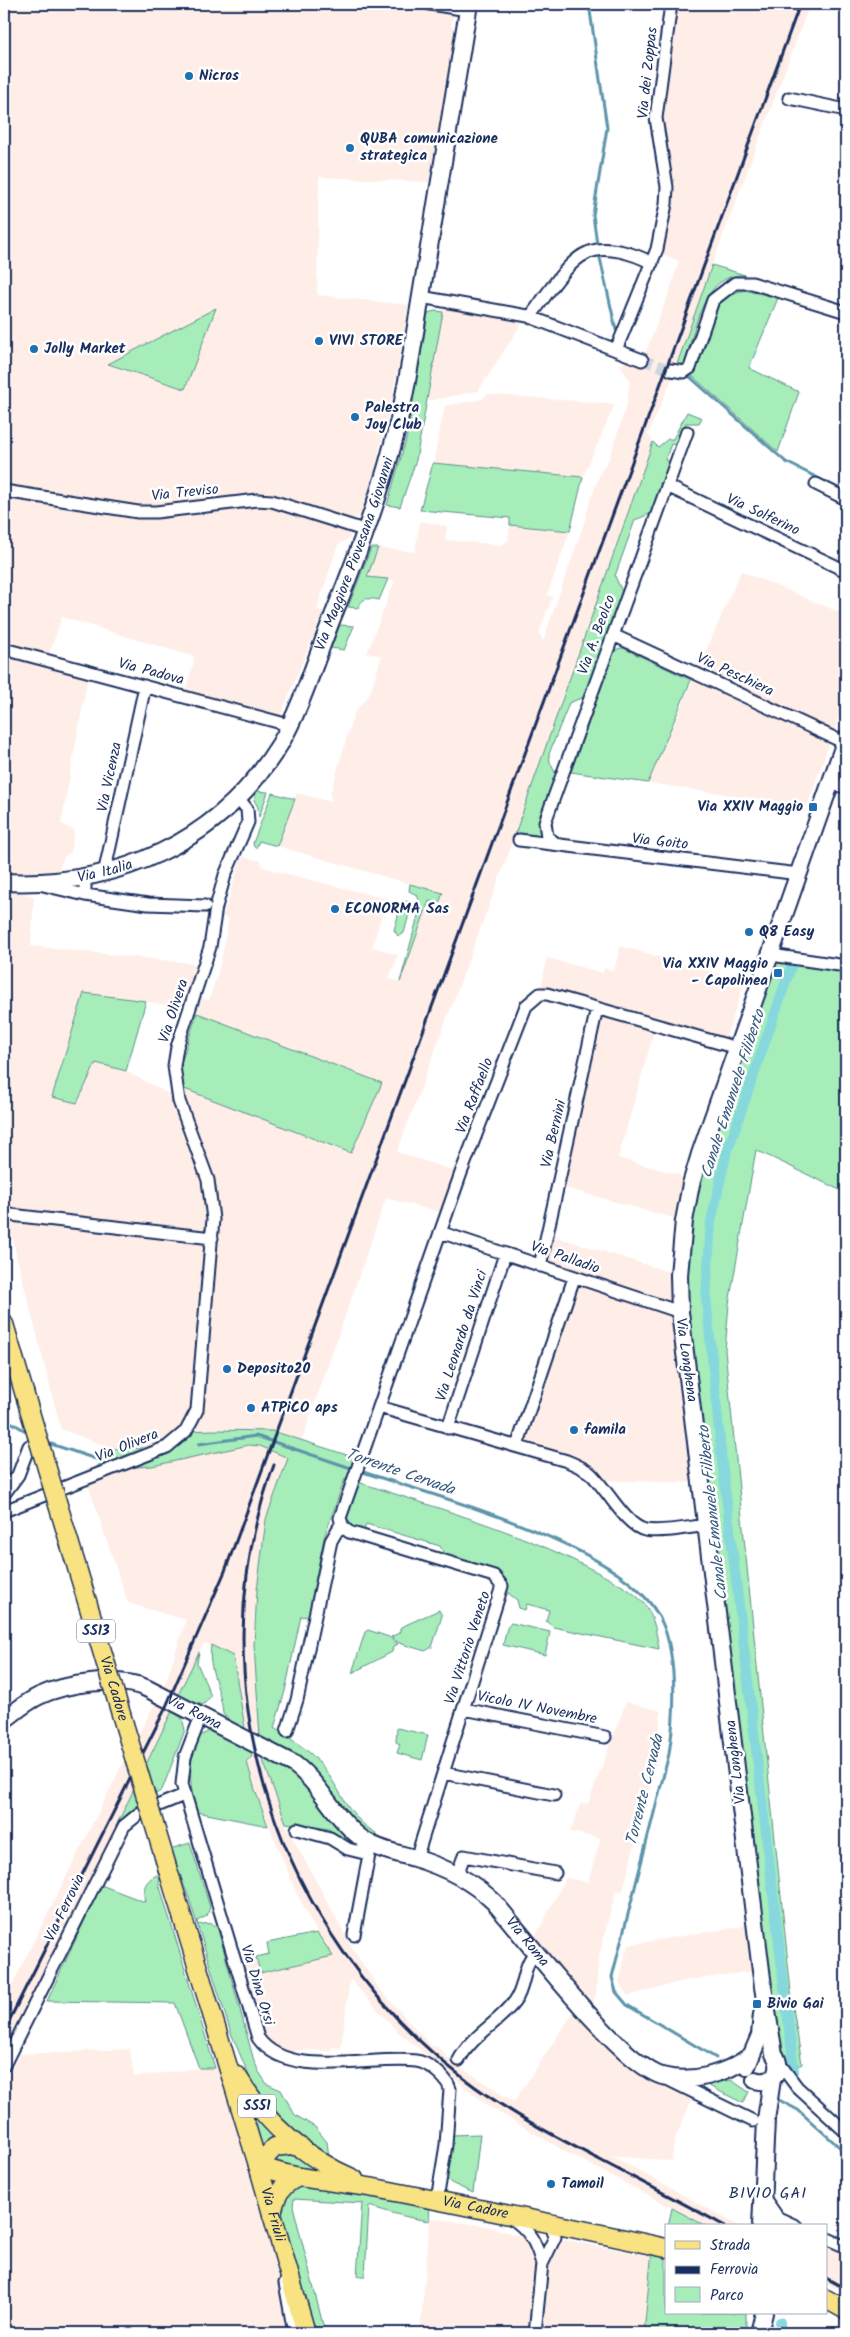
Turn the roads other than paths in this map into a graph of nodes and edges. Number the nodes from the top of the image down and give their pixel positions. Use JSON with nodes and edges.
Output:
{"nodes":[{"id":1,"x":430,"y":4,"type":"edge"},
{"id":2,"x":671,"y":4,"type":"edge"},
{"id":3,"x":469,"y":7,"type":"edge"},
{"id":4,"x":789,"y":98,"type":"dead end"},
{"id":5,"x":846,"y":110,"type":"edge"},
{"id":6,"x":652,"y":263,"type":"junction"},
{"id":7,"x":422,"y":297,"type":"junction"},
{"id":8,"x":846,"y":312,"type":"edge"},
{"id":9,"x":530,"y":317,"type":"junction"},
{"id":10,"x":616,"y":350,"type":"junction"},
{"id":11,"x":642,"y":360,"type":"tunnel mouth"},
{"id":12,"x":671,"y":370,"type":"tunnel mouth"},
{"id":13,"x":687,"y":432,"type":"dead end"},
{"id":14,"x":816,"y":484,"type":"dead end"},
{"id":15,"x":667,"y":486,"type":"junction"},
{"id":16,"x":4,"y":491,"type":"edge"},
{"id":17,"x":846,"y":499,"type":"edge"},
{"id":18,"x":367,"y":532,"type":"junction"},
{"id":19,"x":846,"y":570,"type":"edge"},
{"id":20,"x":613,"y":635,"type":"junction"},
{"id":21,"x":4,"y":649,"type":"edge"},
{"id":22,"x":145,"y":686,"type":"junction"},
{"id":23,"x":290,"y":725,"type":"junction"},
{"id":24,"x":846,"y":741,"type":"edge"},
{"id":25,"x":838,"y":785,"type":"edge"},
{"id":26,"x":238,"y":798,"type":"junction"},
{"id":27,"x":198,"y":830,"type":"joint"},
{"id":28,"x":518,"y":840,"type":"dead end"},
{"id":29,"x":557,"y":844,"type":"junction"},
{"id":30,"x":104,"y":874,"type":"junction"},
{"id":31,"x":799,"y":874,"type":"junction"},
{"id":32,"x":4,"y":882,"type":"edge"},
{"id":33,"x":85,"y":886,"type":"junction"},
{"id":34,"x":205,"y":906,"type":"dead end"},
{"id":35,"x":771,"y":955,"type":"junction"},
{"id":36,"x":846,"y":966,"type":"edge"},
{"id":37,"x":597,"y":1008,"type":"junction"},
{"id":38,"x":737,"y":1048,"type":"junction"},
{"id":39,"x":11,"y":1215,"type":"dead end"},
{"id":40,"x":440,"y":1232,"type":"junction"},
{"id":41,"x":212,"y":1238,"type":"junction"},
{"id":42,"x":505,"y":1254,"type":"junction"},
{"id":43,"x":540,"y":1266,"type":"junction"},
{"id":44,"x":574,"y":1278,"type":"junction"},
{"id":45,"x":680,"y":1312,"type":"junction"},
{"id":46,"x":4,"y":1324,"type":"edge"},
{"id":47,"x":378,"y":1407,"type":"junction"},
{"id":48,"x":448,"y":1428,"type":"junction"},
{"id":49,"x":29,"y":1446,"type":"dead end"},
{"id":50,"x":516,"y":1446,"type":"junction"},
{"id":51,"x":4,"y":1494,"type":"edge"},
{"id":52,"x":4,"y":1511,"type":"edge"},
{"id":53,"x":341,"y":1524,"type":"junction"},
{"id":54,"x":708,"y":1525,"type":"junction"},
{"id":55,"x":464,"y":1709,"type":"junction"},
{"id":56,"x":201,"y":1716,"type":"junction"},
{"id":57,"x":7,"y":1718,"type":"edge"},
{"id":58,"x":287,"y":1731,"type":"dead end"},
{"id":59,"x":605,"y":1737,"type":"dead end"},
{"id":60,"x":444,"y":1773,"type":"junction"},
{"id":61,"x":184,"y":1795,"type":"junction"},
{"id":62,"x":554,"y":1795,"type":"dead end"},
{"id":63,"x":297,"y":1829,"type":"dead end"},
{"id":64,"x":369,"y":1849,"type":"junction"},
{"id":65,"x":416,"y":1858,"type":"junction"},
{"id":66,"x":555,"y":1873,"type":"dead end"},
{"id":67,"x":457,"y":1874,"type":"junction"},
{"id":68,"x":354,"y":1935,"type":"dead end"},
{"id":69,"x":536,"y":1952,"type":"junction"},
{"id":70,"x":763,"y":1987,"type":"junction"},
{"id":71,"x":224,"y":2054,"type":"junction"},
{"id":72,"x":751,"y":2055,"type":"junction"},
{"id":73,"x":459,"y":2060,"type":"dead end"},
{"id":74,"x":4,"y":2065,"type":"edge"},
{"id":75,"x":775,"y":2068,"type":"junction"},
{"id":76,"x":717,"y":2074,"type":"junction"},
{"id":77,"x":660,"y":2075,"type":"junction"},
{"id":78,"x":753,"y":2078,"type":"junction"},
{"id":79,"x":759,"y":2120,"type":"junction"},
{"id":80,"x":846,"y":2132,"type":"edge"},
{"id":81,"x":302,"y":2148,"type":"junction"},
{"id":82,"x":258,"y":2165,"type":"junction"},
{"id":83,"x":299,"y":2177,"type":"junction"},
{"id":84,"x":372,"y":2187,"type":"junction"},
{"id":85,"x":437,"y":2200,"type":"junction"},
{"id":86,"x":500,"y":2212,"type":"junction"},
{"id":87,"x":272,"y":2215,"type":"junction"},
{"id":88,"x":549,"y":2222,"type":"junction"},
{"id":89,"x":766,"y":2223,"type":"edge"},
{"id":90,"x":576,"y":2227,"type":"junction"},
{"id":91,"x":828,"y":2239,"type":"edge"},
{"id":92,"x":665,"y":2242,"type":"edge"},
{"id":93,"x":552,"y":2244,"type":"junction"},
{"id":94,"x":537,"y":2246,"type":"junction"},
{"id":95,"x":846,"y":2247,"type":"edge"},
{"id":96,"x":665,"y":2248,"type":"edge"},
{"id":97,"x":286,"y":2264,"type":"junction"},
{"id":98,"x":542,"y":2264,"type":"junction"},
{"id":99,"x":828,"y":2298,"type":"edge"},
{"id":100,"x":828,"y":2307,"type":"edge"},
{"id":101,"x":846,"y":2309,"type":"edge"},
{"id":102,"x":758,"y":2314,"type":"edge"},
{"id":103,"x":764,"y":2314,"type":"edge"},
{"id":104,"x":846,"y":2316,"type":"edge"},
{"id":105,"x":294,"y":2333,"type":"edge"},
{"id":106,"x":306,"y":2333,"type":"edge"},
{"id":107,"x":535,"y":2333,"type":"edge"},
{"id":108,"x":758,"y":2333,"type":"edge"}],
"edges":[{"from":1,"to":3,"type":"street"},
{"from":2,"to":6,"type":"street","name":"Via dei Zoppas"},
{"from":3,"to":7,"type":"street","name":"Via Maggiore Piovesana Giovanni"},
{"from":4,"to":5,"type":"street"},
{"from":6,"to":9,"type":"street"},
{"from":6,"to":10,"type":"street","name":"Via dei Zoppas"},
{"from":7,"to":9,"type":"street"},
{"from":7,"to":18,"type":"street","name":"Via Maggiore Piovesana Giovanni"},
{"from":8,"to":12,"type":"street"},
{"from":9,"to":10,"type":"street"},
{"from":10,"to":11,"type":"street"},
{"from":13,"to":15,"type":"street","name":"Via A. Beolco"},
{"from":14,"to":17,"type":"street"},
{"from":15,"to":19,"type":"street","name":"Via Solferino"},
{"from":15,"to":20,"type":"street","name":"Via A. Beolco"},
{"from":16,"to":18,"type":"street","name":"Via Treviso"},
{"from":18,"to":23,"type":"street","name":"Via Maggiore Piovesana Giovanni"},
{"from":20,"to":24,"type":"street","name":"Via Peschiera"},
{"from":20,"to":29,"type":"street","name":"Via A. Beolco"},
{"from":21,"to":22,"type":"street","name":"Via Padova"},
{"from":22,"to":23,"type":"street","name":"Via Padova"},
{"from":22,"to":30,"type":"street","name":"Via Vicenza"},
{"from":23,"to":26,"type":"street","name":"Via Maggiore Piovesana Giovanni"},
{"from":24,"to":25,"type":"street","name":"Via Longhena"},
{"from":25,"to":31,"type":"street","name":"Via Longhena"},
{"from":26,"to":27,"type":"street","name":"Via Maggiore Piovesana Giovanni"},
{"from":26,"to":41,"type":"street","name":"Via Olivera"},
{"from":27,"to":30,"type":"street","name":"Via Italia"},
{"from":28,"to":29,"type":"street","name":"Via Goito"},
{"from":29,"to":31,"type":"street","name":"Via Goito"},
{"from":30,"to":33,"type":"street","name":"Via Italia"},
{"from":31,"to":35,"type":"street","name":"Via Longhena"},
{"from":32,"to":33,"type":"street","name":"Via Italia"},
{"from":33,"to":34,"type":"street"},
{"from":35,"to":36,"type":"street"},
{"from":35,"to":38,"type":"street","name":"Via Longhena"},
{"from":37,"to":38,"type":"street","name":"Via Raffaello"},
{"from":37,"to":40,"type":"street","name":"Via Raffaello"},
{"from":37,"to":43,"type":"street","name":"Via Bernini"},
{"from":38,"to":45,"type":"street","name":"Via Longhena"},
{"from":39,"to":41,"type":"street"},
{"from":40,"to":42,"type":"street","name":"Via Palladio"},
{"from":40,"to":47,"type":"street","name":"Via Raffaello"},
{"from":41,"to":52,"type":"street","name":"Via Olivera"},
{"from":42,"to":43,"type":"street","name":"Via Palladio"},
{"from":42,"to":48,"type":"street","name":"Via Leonardo da Vinci"},
{"from":43,"to":44,"type":"street","name":"Via Palladio"},
{"from":44,"to":45,"type":"street","name":"Via Palladio"},
{"from":44,"to":50,"type":"street"},
{"from":45,"to":54,"type":"street","name":"Via Longhena"},
{"from":46,"to":71,"type":"main road","name":"Via Cadore","number":"SS13","bridge":true},
{"from":47,"to":48,"type":"street"},
{"from":47,"to":53,"type":"street","name":"Via Raffaello"},
{"from":48,"to":50,"type":"street"},
{"from":49,"to":51,"type":"street"},
{"from":50,"to":54,"type":"street"},
{"from":53,"to":55,"type":"street","name":"Via Vittorio Veneto"},
{"from":53,"to":58,"type":"street","name":"Via Raffaello"},
{"from":54,"to":70,"type":"street","name":"Via Longhena"},
{"from":55,"to":59,"type":"street","name":"Vicolo IV Novembre"},
{"from":55,"to":60,"type":"street","name":"Via Vittorio Veneto"},
{"from":56,"to":57,"type":"street","name":"Via Roma"},
{"from":56,"to":61,"type":"street","name":"Via Dina Orsi"},
{"from":56,"to":64,"type":"street","name":"Via Roma"},
{"from":60,"to":62,"type":"street"},
{"from":60,"to":65,"type":"street","name":"Via Vittorio Veneto"},
{"from":61,"to":74,"type":"street","name":"Via Ferrovia"},
{"from":61,"to":85,"type":"street","name":"Via Dina Orsi"},
{"from":63,"to":64,"type":"street","name":"Via Roma"},
{"from":64,"to":65,"type":"street","name":"Via Roma"},
{"from":64,"to":68,"type":"street"},
{"from":65,"to":67,"type":"street","name":"Via Roma"},
{"from":66,"to":67,"type":"street"},
{"from":67,"to":69,"type":"street","name":"Via Roma"},
{"from":69,"to":73,"type":"street"},
{"from":69,"to":77,"type":"street","name":"Via Roma"},
{"from":70,"to":72,"type":"street","name":"Via Longhena"},
{"from":70,"to":75,"type":"street","name":"Via Longhena"},
{"from":71,"to":81,"type":"main road","name":"Via Cadore","number":"SS51"},
{"from":71,"to":82,"type":"main road","name":"Via Cadore","number":"SS13"},
{"from":72,"to":75,"type":"street"},
{"from":72,"to":76,"type":"street","name":"Via Roma"},
{"from":72,"to":78,"type":"street","name":"Via Longhena"},
{"from":75,"to":78,"type":"street"},
{"from":75,"to":79,"type":"street","name":"Via Longhena"},
{"from":75,"to":80,"type":"street"},
{"from":76,"to":77,"type":"street","name":"Via Roma"},
{"from":76,"to":78,"type":"street","name":"Via Roma"},
{"from":77,"to":79,"type":"street","name":"Via Roma"},
{"from":78,"to":79,"type":"street","name":"Via Longhena"},
{"from":79,"to":89,"type":"street","name":"Via Longhena"},
{"from":81,"to":82,"type":"main road"},
{"from":81,"to":84,"type":"main road","name":"Via Cadore","number":"SS51"},
{"from":82,"to":83,"type":"main road","name":"Via Cadore","number":"SS51"},
{"from":82,"to":87,"type":"main road","name":"Via Friuli","number":"SS13"},
{"from":83,"to":84,"type":"main road","name":"Via Cadore","number":"SS51"},
{"from":83,"to":87,"type":"main road"},
{"from":84,"to":85,"type":"main road","name":"Via Cadore","number":"SS51"},
{"from":85,"to":86,"type":"main road","name":"Via Cadore","number":"SS51"},
{"from":86,"to":88,"type":"main road","name":"Via Cadore","number":"SS51"},
{"from":86,"to":94,"type":"street"},
{"from":87,"to":97,"type":"main road","name":"Via Friuli","number":"SS13"},
{"from":88,"to":90,"type":"main road","name":"Via Cadore","number":"SS51"},
{"from":88,"to":93,"type":"street"},
{"from":88,"to":94,"type":"street"},
{"from":90,"to":92,"type":"main road","name":"Via Cadore","number":"SS51"},
{"from":90,"to":93,"type":"street"},
{"from":90,"to":96,"type":"main road","name":"Via Cadore","number":"SS51"},
{"from":91,"to":95,"type":"street"},
{"from":93,"to":98,"type":"street"},
{"from":94,"to":98,"type":"street"},
{"from":97,"to":105,"type":"street","name":"Via Friuli"},
{"from":97,"to":106,"type":"main road","name":"Via Friuli","number":"SS13"},
{"from":98,"to":107,"type":"street"},
{"from":99,"to":101,"type":"main road"},
{"from":100,"to":104,"type":"main road"},
{"from":102,"to":108,"type":"street"},
{"from":103,"to":108,"type":"street"}]}
